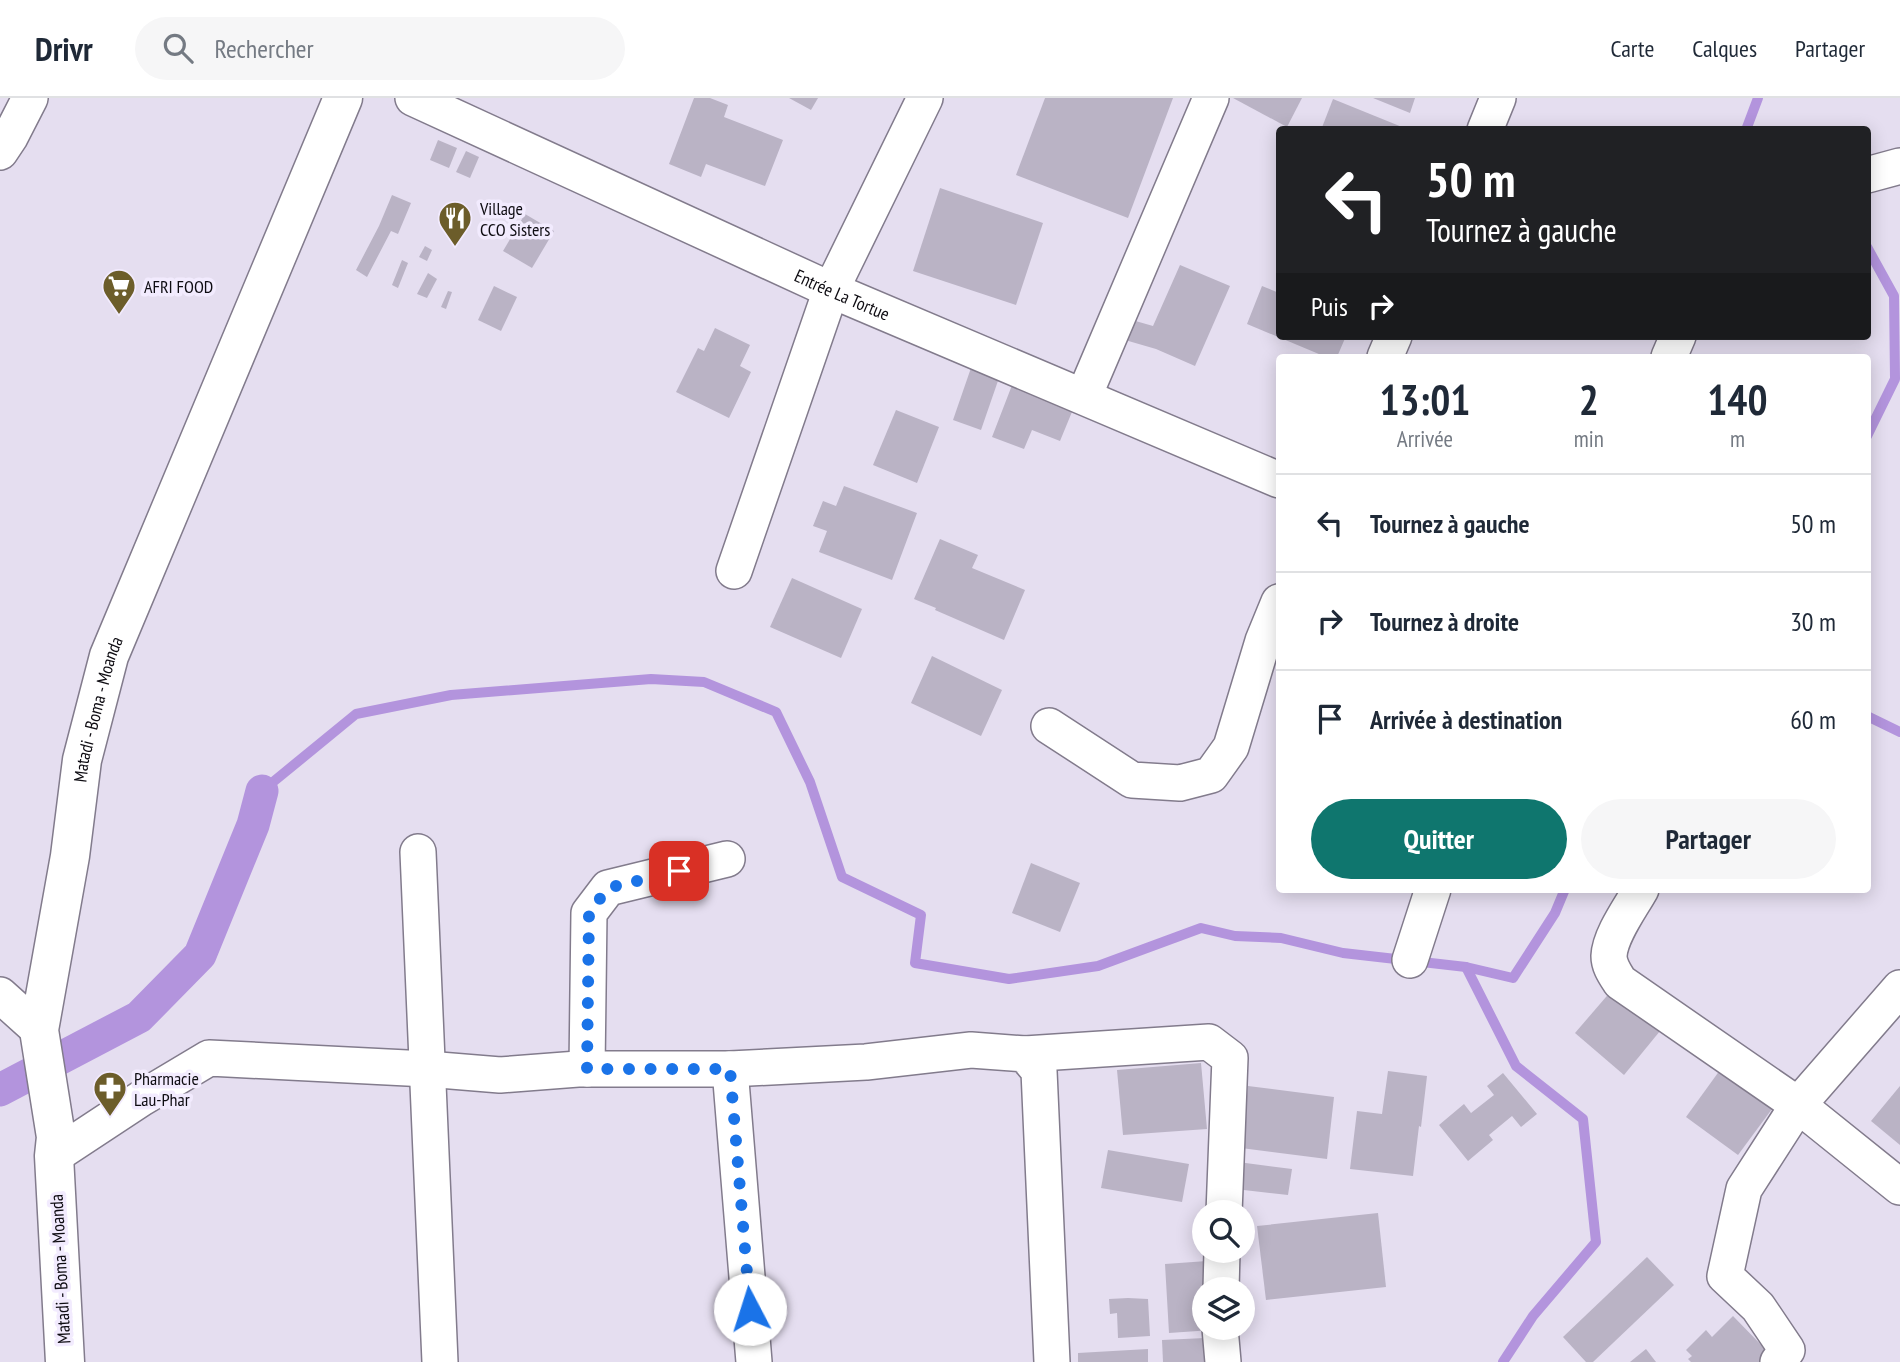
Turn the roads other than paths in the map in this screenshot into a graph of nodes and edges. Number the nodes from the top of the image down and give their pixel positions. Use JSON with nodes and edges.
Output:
{"nodes":[{"id":1,"x":30,"y":98,"type":"edge"},
{"id":2,"x":343,"y":98,"type":"edge"},
{"id":3,"x":412,"y":98,"type":"edge"},
{"id":4,"x":925,"y":98,"type":"edge"},
{"id":5,"x":1211,"y":98,"type":"edge"},
{"id":6,"x":1498,"y":98,"type":"edge"},
{"id":7,"x":1487,"y":126,"type":"edge"},
{"id":8,"x":0,"y":152,"type":"edge"},
{"id":9,"x":1900,"y":166,"type":"edge"},
{"id":10,"x":1871,"y":174,"type":"edge"},
{"id":11,"x":831,"y":289,"type":"junction"},
{"id":12,"x":1084,"y":396,"type":"junction"},
{"id":13,"x":1276,"y":479,"type":"edge"},
{"id":14,"x":734,"y":571,"type":"dead end"},
{"id":15,"x":1276,"y":610,"type":"edge"},
{"id":16,"x":1049,"y":726,"type":"dead end"},
{"id":17,"x":418,"y":852,"type":"dead end"},
{"id":18,"x":727,"y":859,"type":"dead end"},
{"id":19,"x":1432,"y":893,"type":"edge"},
{"id":20,"x":1639,"y":893,"type":"edge"},
{"id":21,"x":1410,"y":960,"type":"dead end"},
{"id":22,"x":1900,"y":988,"type":"edge"},
{"id":23,"x":0,"y":995,"type":"edge"},
{"id":24,"x":40,"y":1031,"type":"junction"},
{"id":25,"x":1025,"y":1054,"type":"junction"},
{"id":26,"x":427,"y":1069,"type":"junction"},
{"id":27,"x":587,"y":1069,"type":"junction"},
{"id":28,"x":730,"y":1069,"type":"junction"},
{"id":29,"x":1798,"y":1105,"type":"junction"},
{"id":30,"x":55,"y":1146,"type":"junction"},
{"id":31,"x":1900,"y":1187,"type":"edge"},
{"id":32,"x":1225,"y":1200,"type":"edge"},
{"id":33,"x":1221,"y":1340,"type":"edge"},
{"id":34,"x":1789,"y":1358,"type":"edge"},
{"id":35,"x":65,"y":1362,"type":"edge"},
{"id":36,"x":440,"y":1362,"type":"edge"},
{"id":37,"x":754,"y":1362,"type":"edge"},
{"id":38,"x":1052,"y":1362,"type":"edge"},
{"id":39,"x":1223,"y":1362,"type":"edge"}],
"edges":[{"from":1,"to":8,"type":"street"},
{"from":2,"to":24,"type":"highway","name":"Matadi - Boma - Moanda"},
{"from":3,"to":11,"type":"street","name":"Entrée La Tortue"},
{"from":4,"to":11,"type":"street"},
{"from":5,"to":12,"type":"street"},
{"from":6,"to":7,"type":"street"},
{"from":9,"to":10,"type":"street"},
{"from":11,"to":12,"type":"street","name":"Entrée La Tortue"},
{"from":11,"to":14,"type":"street"},
{"from":12,"to":13,"type":"street","name":"Entrée La Tortue"},
{"from":15,"to":16,"type":"street"},
{"from":17,"to":26,"type":"street"},
{"from":18,"to":27,"type":"street"},
{"from":19,"to":21,"type":"street"},
{"from":20,"to":29,"type":"street"},
{"from":22,"to":29,"type":"street"},
{"from":23,"to":24,"type":"street"},
{"from":24,"to":30,"type":"highway","name":"Matadi - Boma - Moanda"},
{"from":25,"to":28,"type":"street"},
{"from":25,"to":32,"type":"street"},
{"from":25,"to":38,"type":"street"},
{"from":26,"to":27,"type":"street"},
{"from":26,"to":30,"type":"street"},
{"from":26,"to":36,"type":"street"},
{"from":27,"to":28,"type":"street"},
{"from":28,"to":37,"type":"street"},
{"from":29,"to":31,"type":"street"},
{"from":29,"to":34,"type":"street"},
{"from":30,"to":35,"type":"highway","name":"Matadi - Boma - Moanda"},
{"from":33,"to":39,"type":"street"}]}
